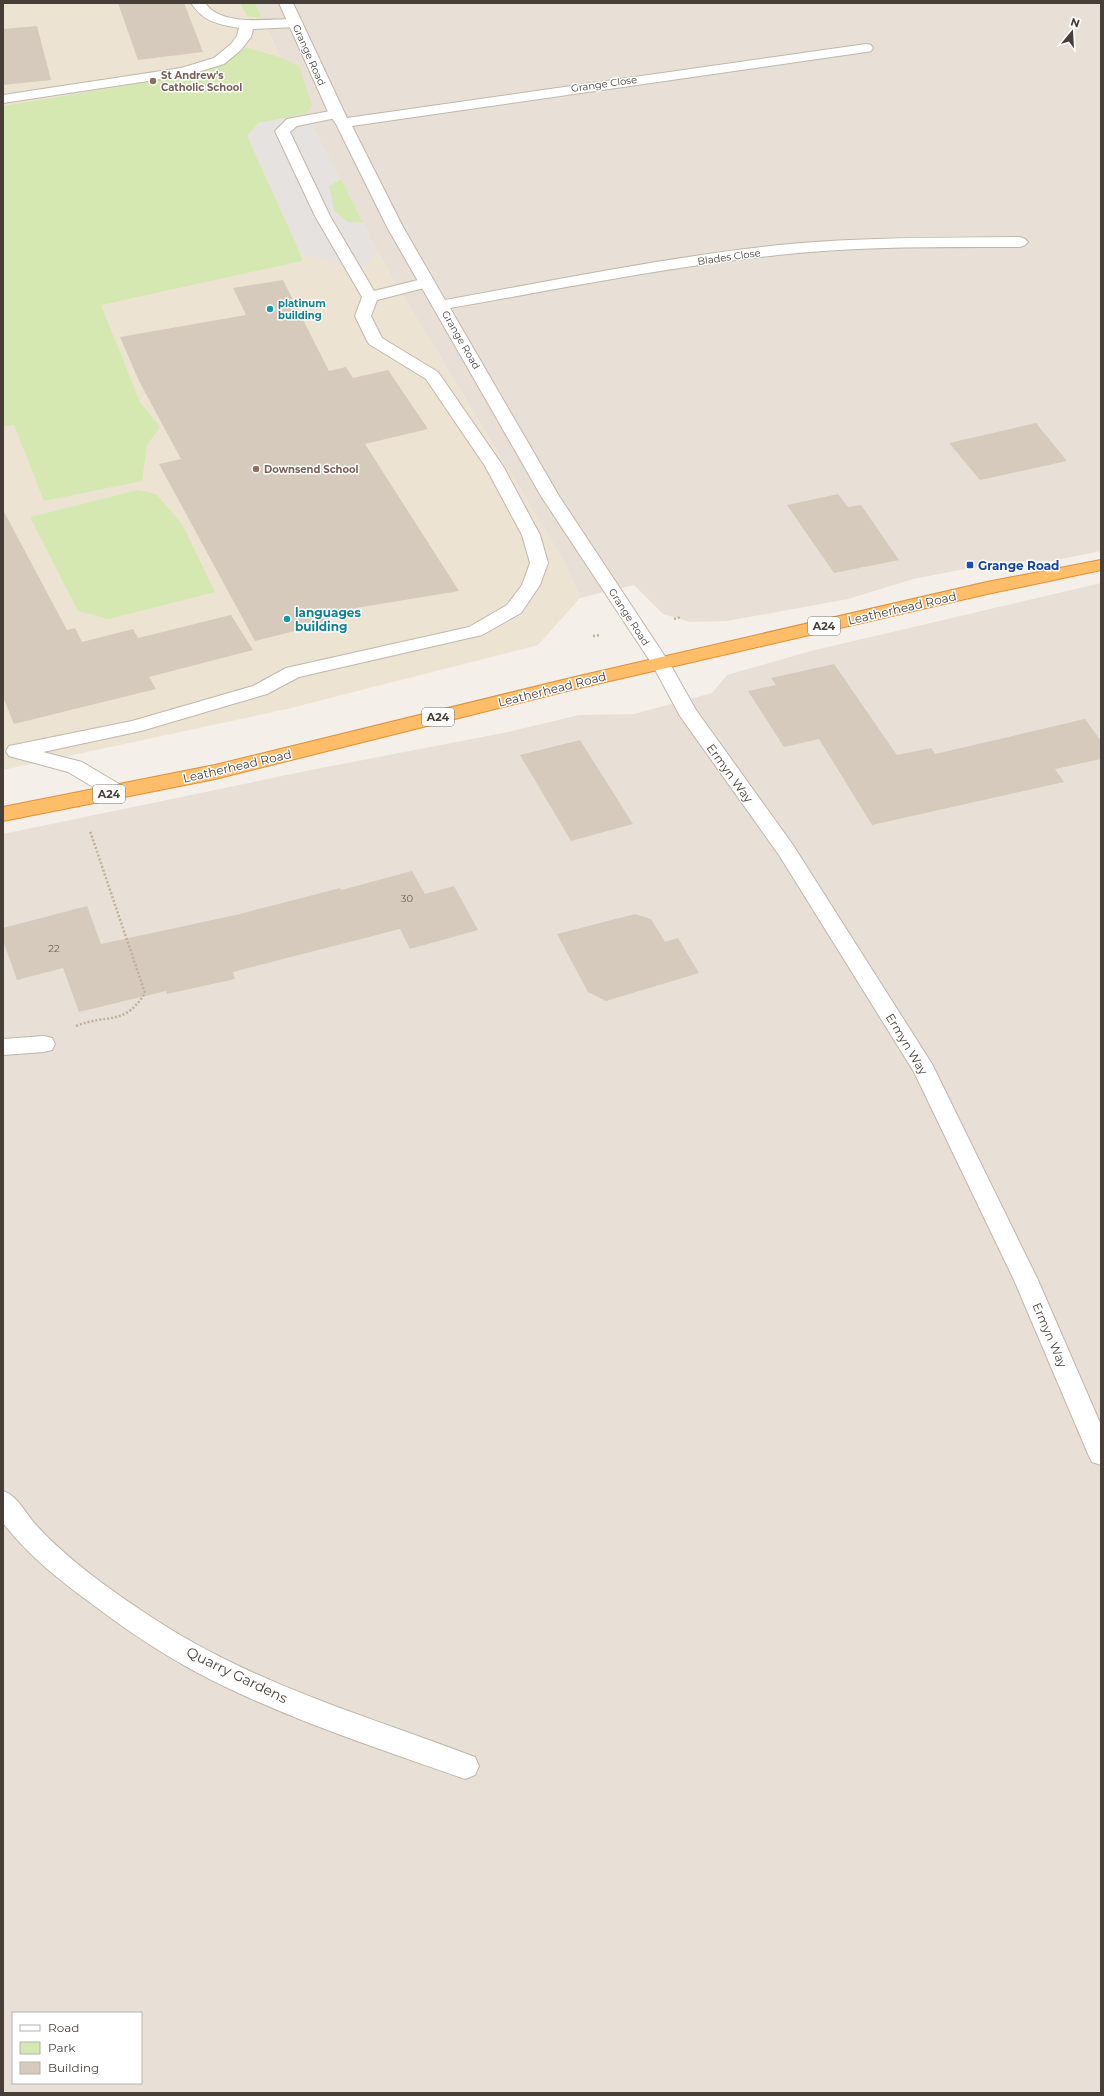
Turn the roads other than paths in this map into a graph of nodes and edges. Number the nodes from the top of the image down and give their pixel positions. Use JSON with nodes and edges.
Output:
{"nodes":[{"id":1,"x":198,"y":3,"type":"edge"},
{"id":2,"x":286,"y":3,"type":"edge"},
{"id":3,"x":296,"y":23,"type":"junction"},
{"id":4,"x":247,"y":24,"type":"junction"},
{"id":5,"x":866,"y":48,"type":"dead end"},
{"id":6,"x":3,"y":99,"type":"edge"},
{"id":7,"x":339,"y":119,"type":"junction"},
{"id":8,"x":1020,"y":242,"type":"dead end"},
{"id":9,"x":426,"y":283,"type":"junction"},
{"id":10,"x":370,"y":297,"type":"junction"},
{"id":11,"x":441,"y":305,"type":"junction"},
{"id":12,"x":1101,"y":565,"type":"edge"},
{"id":13,"x":661,"y":664,"type":"junction"},
{"id":14,"x":9,"y":750,"type":"edge"},
{"id":15,"x":117,"y":792,"type":"junction"},
{"id":16,"x":3,"y":814,"type":"edge"},
{"id":17,"x":44,"y":1044,"type":"road end"},
{"id":18,"x":3,"y":1047,"type":"edge"},
{"id":19,"x":1101,"y":1454,"type":"edge"},
{"id":20,"x":3,"y":1502,"type":"edge"},
{"id":21,"x":465,"y":1766,"type":"dead end"}],
"edges":[{"from":1,"to":4,"type":"street"},
{"from":2,"to":3,"type":"street","name":"Grange Road"},
{"from":3,"to":4,"type":"street"},
{"from":3,"to":7,"type":"street","name":"Grange Road"},
{"from":4,"to":6,"type":"street"},
{"from":5,"to":7,"type":"street","name":"Grange Close"},
{"from":7,"to":9,"type":"street","name":"Grange Road"},
{"from":7,"to":10,"type":"street","name":"Grange Close"},
{"from":8,"to":11,"type":"street","name":"Blades Close"},
{"from":9,"to":10,"type":"street"},
{"from":9,"to":11,"type":"street","name":"Grange Road"},
{"from":10,"to":14,"type":"street"},
{"from":11,"to":13,"type":"street","name":"Grange Road"},
{"from":12,"to":13,"type":"highway","name":"Leatherhead Road","number":"A24"},
{"from":13,"to":15,"type":"highway","name":"Leatherhead Road","number":"A24"},
{"from":13,"to":19,"type":"street","name":"Ermyn Way"},
{"from":14,"to":15,"type":"street"},
{"from":15,"to":16,"type":"highway","name":"Leatherhead Road","number":"A24"},
{"from":17,"to":18,"type":"street"},
{"from":20,"to":21,"type":"street","name":"Quarry Gardens"}]}
